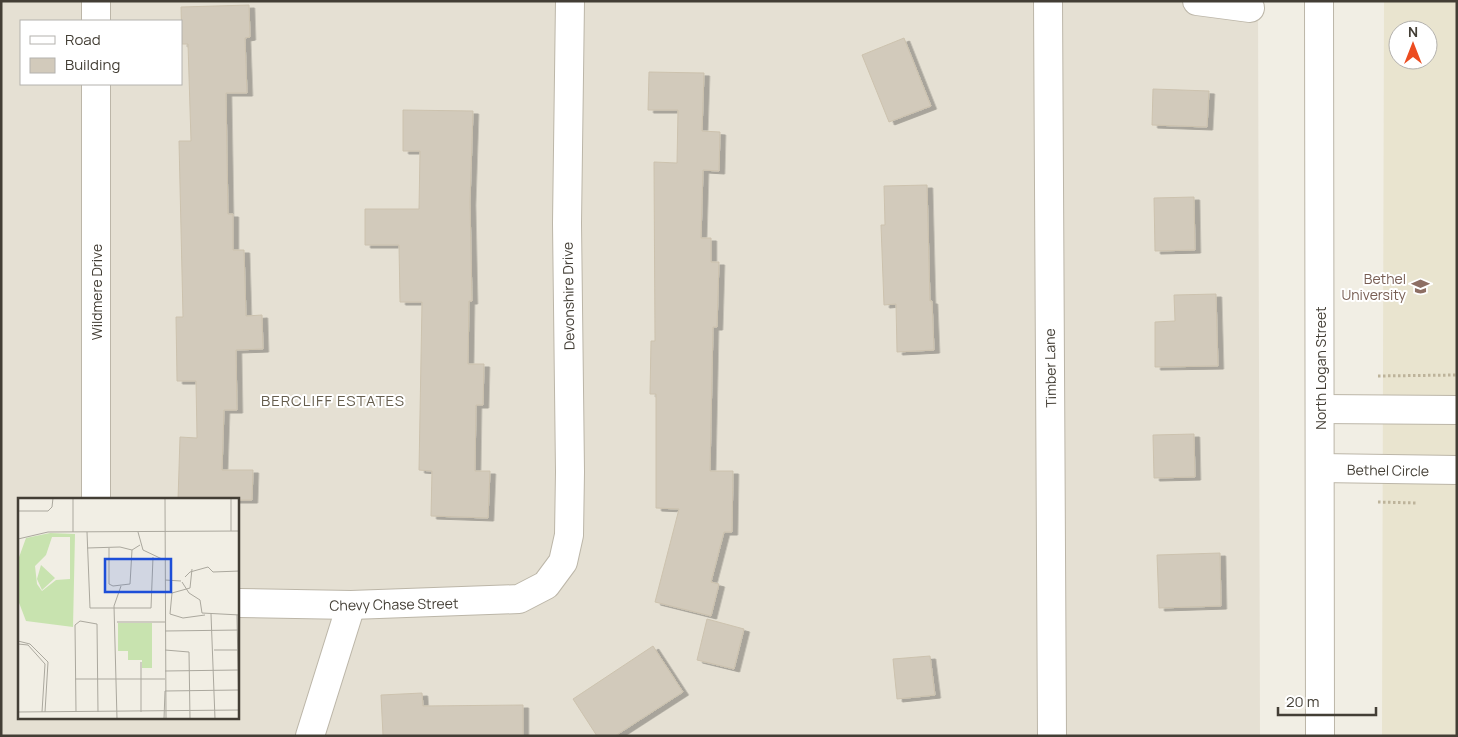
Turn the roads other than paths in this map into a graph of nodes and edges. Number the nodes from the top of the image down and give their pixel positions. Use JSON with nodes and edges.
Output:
{"nodes":[{"id":1,"x":96,"y":1,"type":"edge"},
{"id":2,"x":570,"y":1,"type":"edge"},
{"id":3,"x":1048,"y":1,"type":"edge"},
{"id":4,"x":1197,"y":1,"type":"edge"},
{"id":5,"x":1319,"y":1,"type":"edge"},
{"id":6,"x":1250,"y":8,"type":"dead end"},
{"id":7,"x":96,"y":20,"type":"edge"},
{"id":8,"x":96,"y":85,"type":"edge"},
{"id":9,"x":1320,"y":409,"type":"junction"},
{"id":10,"x":1457,"y":410,"type":"edge"},
{"id":11,"x":1320,"y":468,"type":"junction"},
{"id":12,"x":1457,"y":470,"type":"edge"},
{"id":13,"x":96,"y":498,"type":"edge"},
{"id":14,"x":546,"y":586,"type":"joint"},
{"id":15,"x":239,"y":603,"type":"edge"},
{"id":16,"x":351,"y":605,"type":"junction"},
{"id":17,"x":310,"y":736,"type":"edge"},
{"id":18,"x":1052,"y":736,"type":"edge"},
{"id":19,"x":1320,"y":736,"type":"edge"}],
"edges":[{"from":1,"to":7,"type":"street"},
{"from":2,"to":14,"type":"street","name":"Devonshire Drive"},
{"from":3,"to":18,"type":"street","name":"Timber Lane"},
{"from":4,"to":6,"type":"street"},
{"from":5,"to":9,"type":"street","name":"North Logan Street"},
{"from":8,"to":13,"type":"street","name":"Wildmere Drive"},
{"from":9,"to":10,"type":"street"},
{"from":9,"to":11,"type":"street","name":"North Logan Street"},
{"from":11,"to":12,"type":"street","name":"Bethel Circle"},
{"from":11,"to":19,"type":"street","name":"North Logan Street"},
{"from":14,"to":16,"type":"street","name":"Chevy Chase Street"},
{"from":15,"to":16,"type":"street","name":"Chevy Chase Street"},
{"from":16,"to":17,"type":"street"}]}
